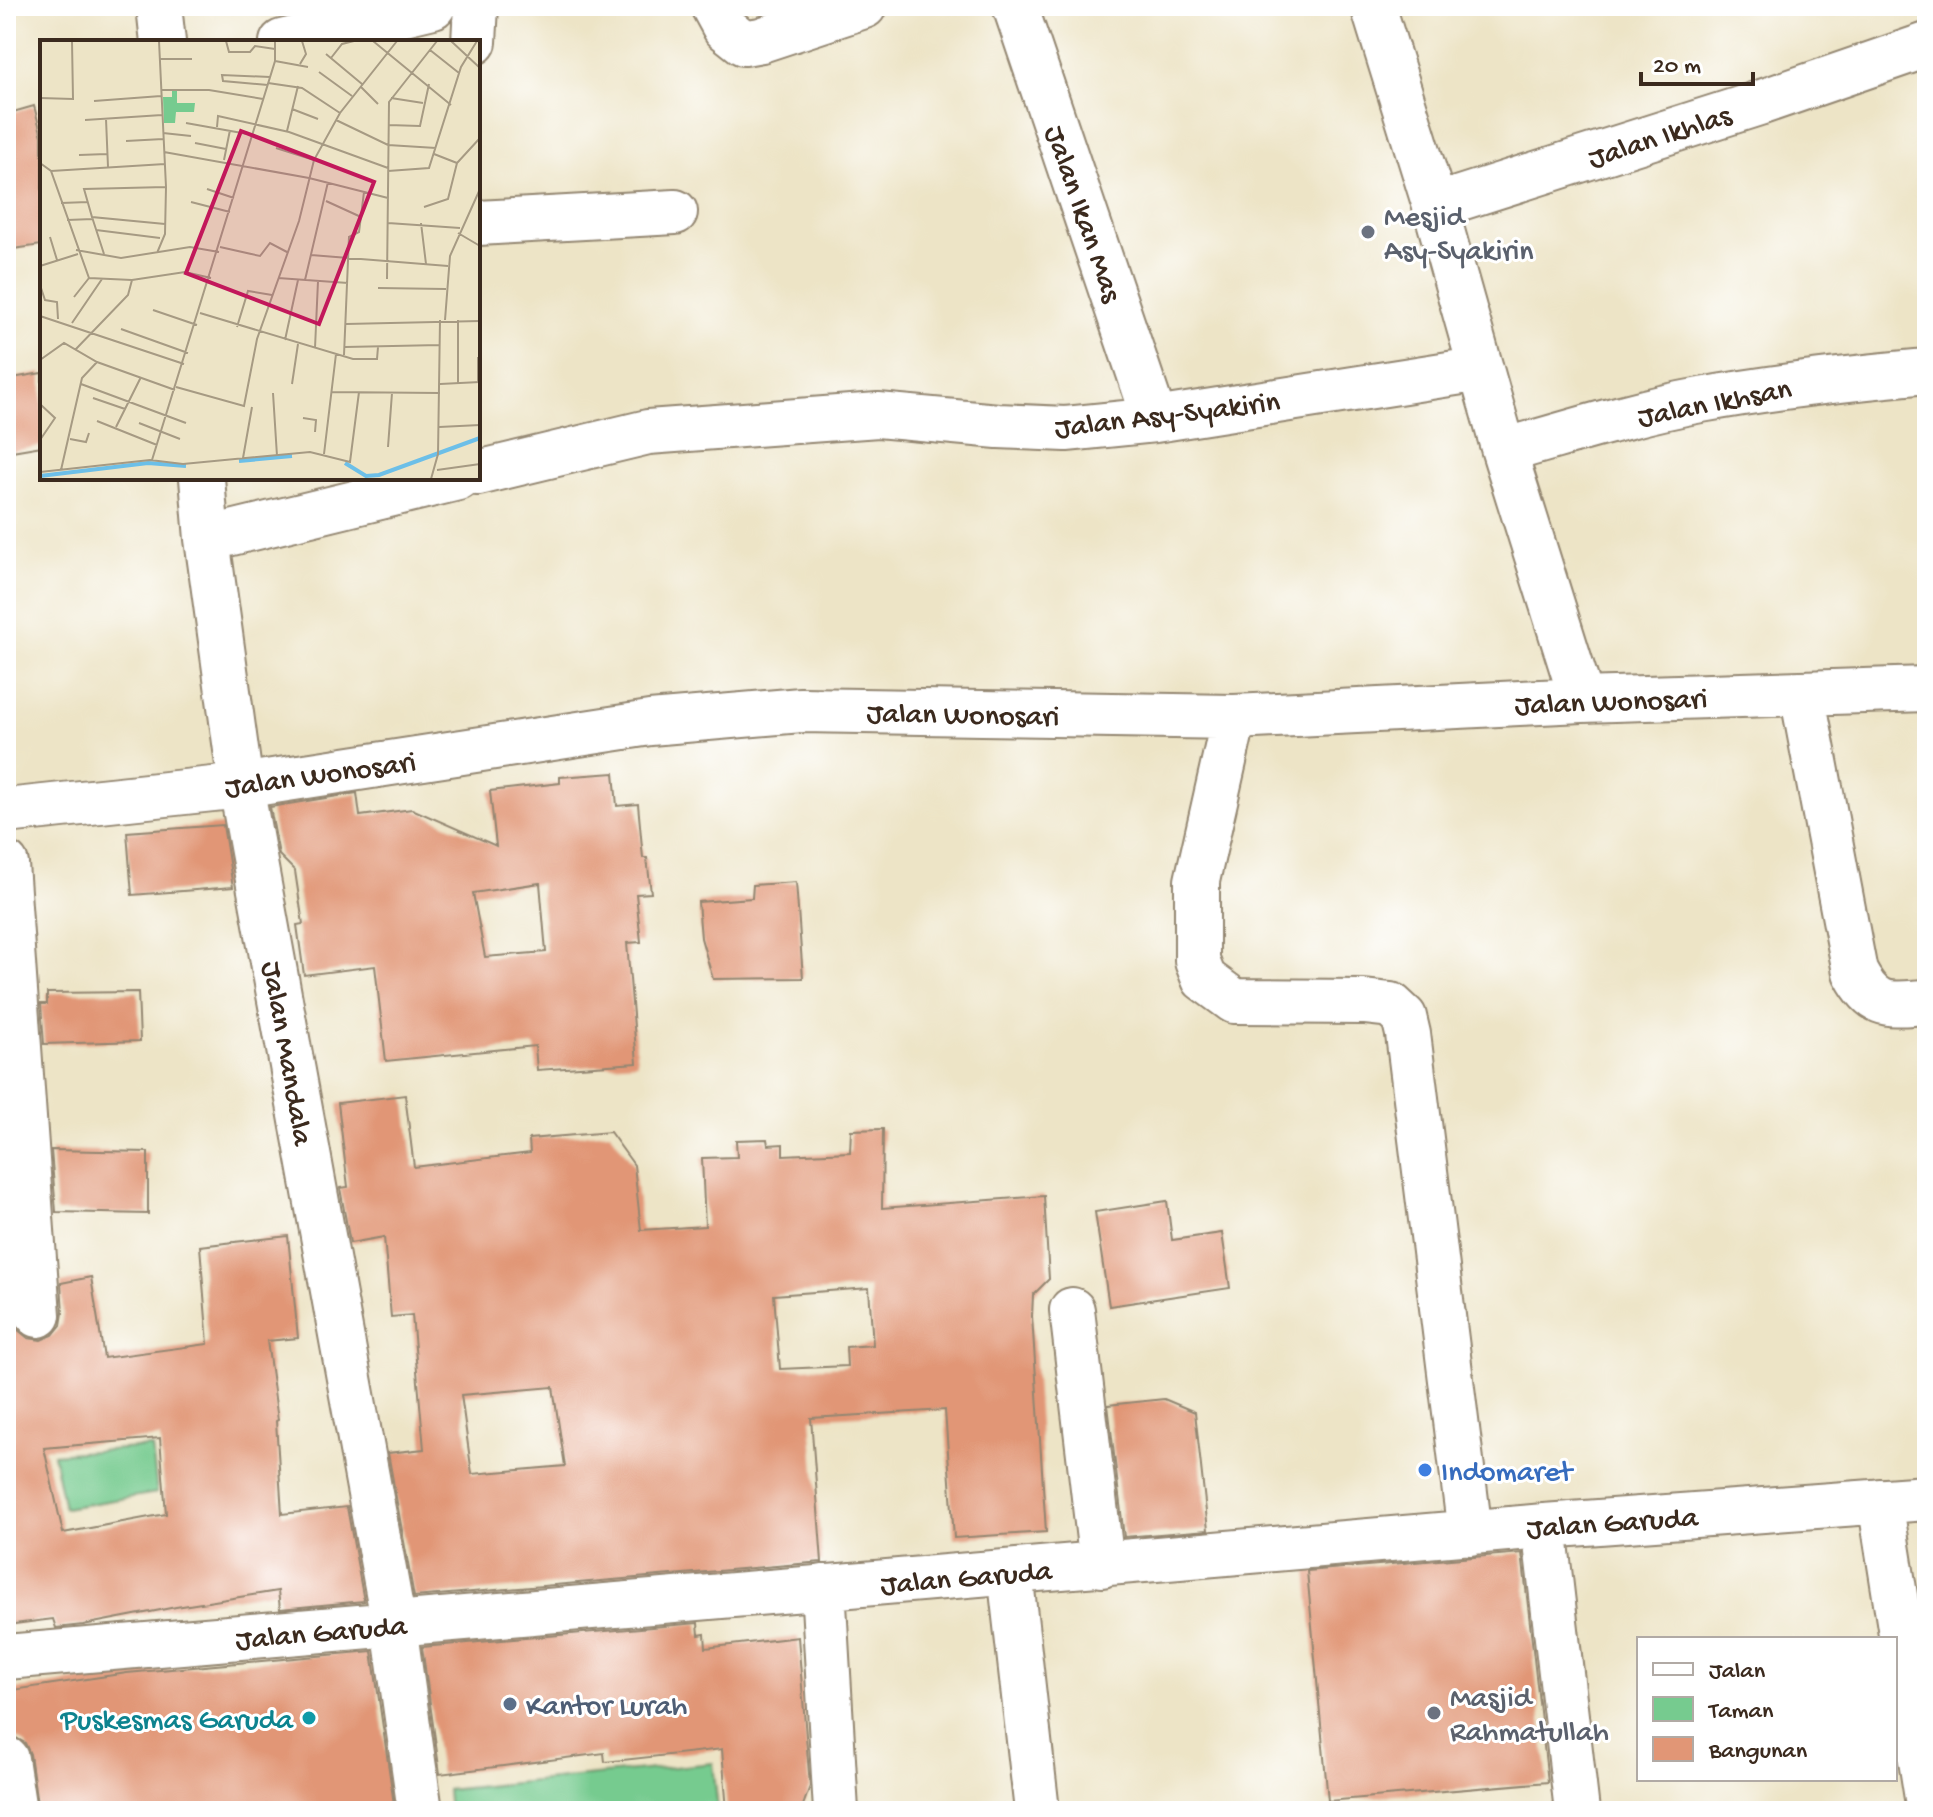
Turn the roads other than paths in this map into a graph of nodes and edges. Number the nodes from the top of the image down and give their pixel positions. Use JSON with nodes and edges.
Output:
{"nodes":[{"id":1,"x":159,"y":6,"type":"edge"},
{"id":2,"x":433,"y":6,"type":"edge"},
{"id":3,"x":476,"y":6,"type":"edge"},
{"id":4,"x":713,"y":6,"type":"edge"},
{"id":5,"x":864,"y":6,"type":"edge"},
{"id":6,"x":1015,"y":6,"type":"edge"},
{"id":7,"x":1373,"y":6,"type":"edge"},
{"id":8,"x":163,"y":40,"type":"edge"},
{"id":9,"x":290,"y":40,"type":"edge"},
{"id":10,"x":474,"y":40,"type":"edge"},
{"id":11,"x":1927,"y":45,"type":"edge"},
{"id":12,"x":1435,"y":206,"type":"junction"},
{"id":13,"x":675,"y":212,"type":"dead end"},
{"id":14,"x":480,"y":223,"type":"edge"},
{"id":15,"x":1481,"y":369,"type":"junction"},
{"id":16,"x":1927,"y":371,"type":"edge"},
{"id":17,"x":1155,"y":420,"type":"junction"},
{"id":18,"x":1504,"y":451,"type":"junction"},
{"id":19,"x":480,"y":472,"type":"edge"},
{"id":20,"x":202,"y":480,"type":"edge"},
{"id":21,"x":445,"y":480,"type":"edge"},
{"id":22,"x":207,"y":539,"type":"junction"},
{"id":23,"x":1927,"y":689,"type":"edge"},
{"id":24,"x":1802,"y":693,"type":"junction"},
{"id":25,"x":1582,"y":700,"type":"junction"},
{"id":26,"x":1234,"y":717,"type":"junction"},
{"id":27,"x":241,"y":786,"type":"junction"},
{"id":28,"x":6,"y":811,"type":"edge"},
{"id":29,"x":6,"y":864,"type":"edge"},
{"id":30,"x":1927,"y":1002,"type":"edge"},
{"id":31,"x":1072,"y":1310,"type":"dead end"},
{"id":32,"x":38,"y":1315,"type":"dead end"},
{"id":33,"x":1927,"y":1498,"type":"edge"},
{"id":34,"x":1880,"y":1501,"type":"junction"},
{"id":35,"x":1544,"y":1526,"type":"junction"},
{"id":36,"x":1470,"y":1533,"type":"junction"},
{"id":37,"x":1102,"y":1565,"type":"junction"},
{"id":38,"x":1010,"y":1572,"type":"junction"},
{"id":39,"x":823,"y":1587,"type":"junction"},
{"id":40,"x":394,"y":1625,"type":"junction"},
{"id":41,"x":6,"y":1657,"type":"edge"},
{"id":42,"x":6,"y":1759,"type":"edge"},
{"id":43,"x":1927,"y":1798,"type":"edge"},
{"id":44,"x":14,"y":1811,"type":"edge"},
{"id":45,"x":420,"y":1811,"type":"edge"},
{"id":46,"x":836,"y":1811,"type":"edge"},
{"id":47,"x":1037,"y":1811,"type":"edge"},
{"id":48,"x":1577,"y":1811,"type":"edge"}],
"edges":[{"from":1,"to":8,"type":"street"},
{"from":2,"to":9,"type":"street"},
{"from":3,"to":10,"type":"street"},
{"from":4,"to":5,"type":"street"},
{"from":6,"to":17,"type":"street","name":"Jalan Ikan Mas"},
{"from":7,"to":12,"type":"street"},
{"from":11,"to":12,"type":"street","name":"Jalan Ikhlas"},
{"from":12,"to":15,"type":"street"},
{"from":13,"to":14,"type":"street"},
{"from":15,"to":17,"type":"street","name":"Jalan Asy-Syakirin"},
{"from":15,"to":18,"type":"street"},
{"from":16,"to":18,"type":"street","name":"Jalan Ikhsan"},
{"from":17,"to":19,"type":"street","name":"Jalan Asy-Syakirin"},
{"from":18,"to":25,"type":"street"},
{"from":20,"to":22,"type":"street","name":"Jalan Mandala"},
{"from":21,"to":22,"type":"street","name":"Jalan Asy-Syakirin"},
{"from":22,"to":27,"type":"street","name":"Jalan Mandala"},
{"from":23,"to":24,"type":"street","name":"Jalan Wonosari"},
{"from":24,"to":25,"type":"street","name":"Jalan Wonosari"},
{"from":24,"to":30,"type":"street"},
{"from":25,"to":26,"type":"street","name":"Jalan Wonosari"},
{"from":26,"to":27,"type":"street","name":"Jalan Wonosari"},
{"from":26,"to":36,"type":"street"},
{"from":27,"to":28,"type":"street","name":"Jalan Wonosari"},
{"from":27,"to":40,"type":"street","name":"Jalan Mandala"},
{"from":29,"to":32,"type":"street"},
{"from":31,"to":37,"type":"street"},
{"from":33,"to":34,"type":"street","name":"Jalan Garuda"},
{"from":34,"to":35,"type":"street","name":"Jalan Garuda"},
{"from":34,"to":43,"type":"street"},
{"from":35,"to":36,"type":"street","name":"Jalan Garuda"},
{"from":35,"to":48,"type":"street"},
{"from":36,"to":37,"type":"street","name":"Jalan Garuda"},
{"from":37,"to":38,"type":"street","name":"Jalan Garuda"},
{"from":38,"to":39,"type":"street","name":"Jalan Garuda"},
{"from":38,"to":47,"type":"street"},
{"from":39,"to":40,"type":"street","name":"Jalan Garuda"},
{"from":39,"to":46,"type":"street"},
{"from":40,"to":41,"type":"street","name":"Jalan Garuda"},
{"from":40,"to":45,"type":"street","name":"Jalan Mandala"},
{"from":42,"to":44,"type":"street"}]}
